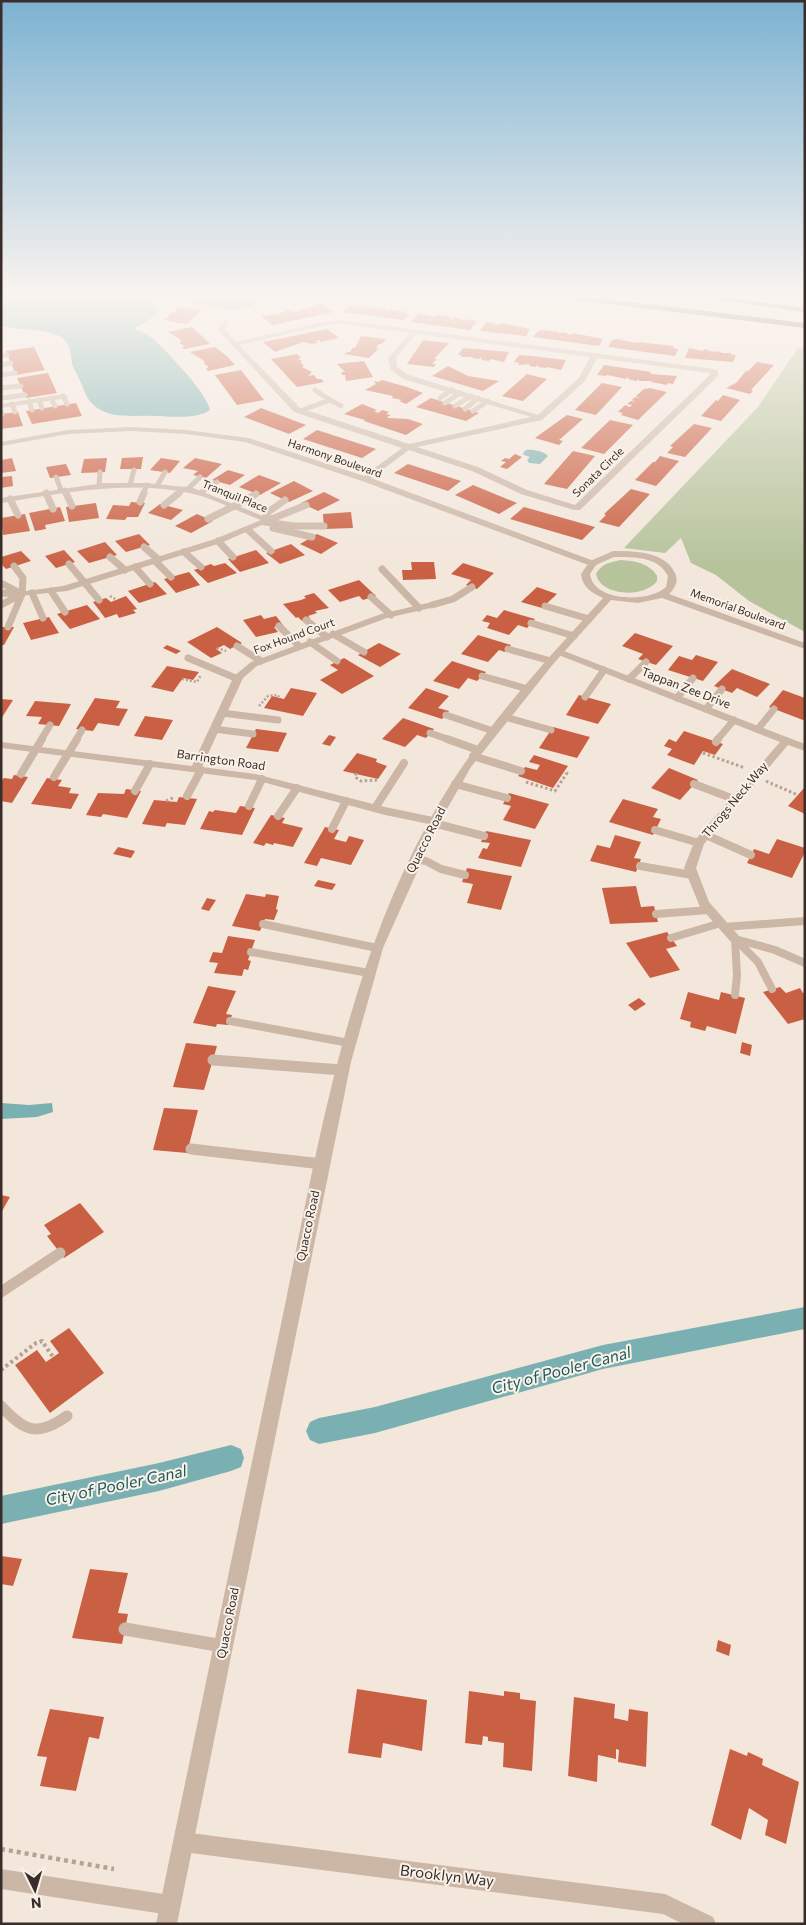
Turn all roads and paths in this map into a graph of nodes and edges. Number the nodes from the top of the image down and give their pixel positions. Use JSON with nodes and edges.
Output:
{"nodes":[{"id":1,"x":1,"y":388,"type":"edge"},
{"id":2,"x":13,"y":388,"type":"edge"},
{"id":3,"x":276,"y":388,"type":"edge"},
{"id":4,"x":444,"y":388,"type":"edge"},
{"id":5,"x":572,"y":388,"type":"edge"},
{"id":6,"x":702,"y":388,"type":"edge"},
{"id":7,"x":315,"y":390,"type":"dead end"},
{"id":8,"x":452,"y":390,"type":"junction"},
{"id":9,"x":23,"y":391,"type":"junction"},
{"id":10,"x":460,"y":393,"type":"junction"},
{"id":11,"x":475,"y":397,"type":"junction"},
{"id":12,"x":440,"y":398,"type":"dead end"},
{"id":13,"x":65,"y":399,"type":"dead end"},
{"id":14,"x":38,"y":400,"type":"junction"},
{"id":15,"x":330,"y":400,"type":"junction"},
{"id":16,"x":488,"y":401,"type":"junction"},
{"id":17,"x":3,"y":403,"type":"edge"},
{"id":18,"x":445,"y":403,"type":"dead end"},
{"id":19,"x":341,"y":406,"type":"dead end"},
{"id":20,"x":455,"y":406,"type":"dead end"},
{"id":21,"x":42,"y":408,"type":"dead end"},
{"id":22,"x":464,"y":409,"type":"dead end"},
{"id":23,"x":32,"y":410,"type":"dead end"},
{"id":24,"x":300,"y":411,"type":"junction"},
{"id":25,"x":473,"y":411,"type":"dead end"},
{"id":26,"x":15,"y":412,"type":"dead end"},
{"id":27,"x":539,"y":418,"type":"junction"},
{"id":28,"x":1,"y":444,"type":"edge"},
{"id":29,"x":408,"y":447,"type":"junction"},
{"id":30,"x":134,"y":470,"type":"dead end"},
{"id":31,"x":100,"y":472,"type":"dead end"},
{"id":32,"x":165,"y":472,"type":"dead end"},
{"id":33,"x":56,"y":477,"type":"dead end"},
{"id":34,"x":200,"y":477,"type":"dead end"},
{"id":35,"x":365,"y":480,"type":"junction"},
{"id":36,"x":217,"y":482,"type":"dead end"},
{"id":37,"x":130,"y":485,"type":"junction"},
{"id":38,"x":147,"y":485,"type":"junction"},
{"id":39,"x":99,"y":486,"type":"junction"},
{"id":40,"x":157,"y":486,"type":"junction"},
{"id":41,"x":63,"y":490,"type":"junction"},
{"id":42,"x":186,"y":490,"type":"junction"},
{"id":43,"x":46,"y":493,"type":"junction"},
{"id":44,"x":200,"y":493,"type":"junction"},
{"id":45,"x":256,"y":494,"type":"dead end"},
{"id":46,"x":6,"y":500,"type":"edge"},
{"id":47,"x":285,"y":500,"type":"dead end"},
{"id":48,"x":140,"y":502,"type":"dead end"},
{"id":49,"x":164,"y":505,"type":"dead end"},
{"id":50,"x":306,"y":505,"type":"dead end"},
{"id":51,"x":72,"y":506,"type":"dead end"},
{"id":52,"x":234,"y":506,"type":"junction"},
{"id":53,"x":53,"y":508,"type":"dead end"},
{"id":54,"x":18,"y":516,"type":"dead end"},
{"id":55,"x":208,"y":519,"type":"dead end"},
{"id":56,"x":265,"y":521,"type":"junction"},
{"id":57,"x":324,"y":526,"type":"dead end"},
{"id":58,"x":248,"y":530,"type":"junction"},
{"id":59,"x":312,"y":537,"type":"dead end"},
{"id":60,"x":218,"y":541,"type":"junction"},
{"id":61,"x":144,"y":547,"type":"dead end"},
{"id":62,"x":184,"y":552,"type":"junction"},
{"id":63,"x":271,"y":552,"type":"dead end"},
{"id":64,"x":110,"y":557,"type":"dead end"},
{"id":65,"x":234,"y":557,"type":"dead end"},
{"id":66,"x":157,"y":560,"type":"junction"},
{"id":67,"x":591,"y":563,"type":"junction"},
{"id":68,"x":69,"y":564,"type":"dead end"},
{"id":69,"x":14,"y":566,"type":"dead end"},
{"id":70,"x":135,"y":567,"type":"junction"},
{"id":71,"x":201,"y":567,"type":"dead end"},
{"id":72,"x":382,"y":569,"type":"dead end"},
{"id":73,"x":125,"y":570,"type":"junction"},
{"id":74,"x":171,"y":577,"type":"dead end"},
{"id":75,"x":1,"y":582,"type":"edge"},
{"id":76,"x":84,"y":583,"type":"junction"},
{"id":77,"x":150,"y":584,"type":"dead end"},
{"id":78,"x":472,"y":587,"type":"dead end"},
{"id":79,"x":51,"y":591,"type":"junction"},
{"id":80,"x":1,"y":593,"type":"edge"},
{"id":81,"x":27,"y":594,"type":"junction"},
{"id":82,"x":662,"y":594,"type":"junction"},
{"id":83,"x":371,"y":597,"type":"dead end"},
{"id":84,"x":610,"y":597,"type":"junction"},
{"id":85,"x":99,"y":600,"type":"dead end"},
{"id":86,"x":1,"y":605,"type":"edge"},
{"id":87,"x":432,"y":605,"type":"joint"},
{"id":88,"x":545,"y":606,"type":"dead end"},
{"id":89,"x":419,"y":608,"type":"junction"},
{"id":90,"x":65,"y":612,"type":"dead end"},
{"id":91,"x":391,"y":615,"type":"junction"},
{"id":92,"x":43,"y":618,"type":"dead end"},
{"id":93,"x":589,"y":619,"type":"junction"},
{"id":94,"x":306,"y":620,"type":"dead end"},
{"id":95,"x":531,"y":623,"type":"dead end"},
{"id":96,"x":279,"y":626,"type":"dead end"},
{"id":97,"x":8,"y":627,"type":"dead end"},
{"id":98,"x":330,"y":636,"type":"junction"},
{"id":99,"x":574,"y":636,"type":"junction"},
{"id":100,"x":310,"y":642,"type":"junction"},
{"id":101,"x":237,"y":646,"type":"dead end"},
{"id":102,"x":299,"y":646,"type":"junction"},
{"id":103,"x":805,"y":646,"type":"edge"},
{"id":104,"x":508,"y":649,"type":"dead end"},
{"id":105,"x":364,"y":652,"type":"dead end"},
{"id":106,"x":555,"y":657,"type":"junction"},
{"id":107,"x":188,"y":658,"type":"dead end"},
{"id":108,"x":262,"y":661,"type":"junction"},
{"id":109,"x":337,"y":661,"type":"dead end"},
{"id":110,"x":646,"y":662,"type":"dead end"},
{"id":111,"x":604,"y":670,"type":"junction"},
{"id":112,"x":482,"y":676,"type":"dead end"},
{"id":113,"x":694,"y":678,"type":"dead end"},
{"id":114,"x":238,"y":679,"type":"junction"},
{"id":115,"x":629,"y":680,"type":"junction"},
{"id":116,"x":528,"y":689,"type":"junction"},
{"id":117,"x":722,"y":689,"type":"dead end"},
{"id":118,"x":584,"y":697,"type":"dead end"},
{"id":119,"x":279,"y":698,"type":"dead end"},
{"id":120,"x":677,"y":698,"type":"junction"},
{"id":121,"x":706,"y":709,"type":"junction"},
{"id":122,"x":774,"y":710,"type":"dead end"},
{"id":123,"x":222,"y":713,"type":"junction"},
{"id":124,"x":446,"y":715,"type":"dead end"},
{"id":125,"x":505,"y":717,"type":"junction"},
{"id":126,"x":258,"y":718,"type":"junction"},
{"id":127,"x":278,"y":720,"type":"dead end"},
{"id":128,"x":734,"y":720,"type":"junction"},
{"id":129,"x":50,"y":725,"type":"dead end"},
{"id":130,"x":214,"y":729,"type":"junction"},
{"id":131,"x":758,"y":729,"type":"junction"},
{"id":132,"x":82,"y":730,"type":"dead end"},
{"id":133,"x":551,"y":730,"type":"dead end"},
{"id":134,"x":493,"y":731,"type":"junction"},
{"id":135,"x":430,"y":733,"type":"dead end"},
{"id":136,"x":253,"y":734,"type":"dead end"},
{"id":137,"x":787,"y":740,"type":"junction"},
{"id":138,"x":716,"y":742,"type":"dead end"},
{"id":139,"x":1,"y":745,"type":"edge"},
{"id":140,"x":805,"y":748,"type":"edge"},
{"id":141,"x":36,"y":750,"type":"junction"},
{"id":142,"x":475,"y":753,"type":"junction"},
{"id":143,"x":702,"y":753,"type":"dead end"},
{"id":144,"x":68,"y":754,"type":"junction"},
{"id":145,"x":404,"y":763,"type":"dead end"},
{"id":146,"x":150,"y":764,"type":"junction"},
{"id":147,"x":198,"y":770,"type":"junction"},
{"id":148,"x":520,"y":770,"type":"joint"},
{"id":149,"x":564,"y":772,"type":"dead end"},
{"id":150,"x":356,"y":773,"type":"dead end"},
{"id":151,"x":21,"y":774,"type":"dead end"},
{"id":152,"x":756,"y":775,"type":"junction"},
{"id":153,"x":54,"y":777,"type":"dead end"},
{"id":154,"x":395,"y":778,"type":"junction"},
{"id":155,"x":262,"y":779,"type":"junction"},
{"id":156,"x":455,"y":784,"type":"junction"},
{"id":157,"x":694,"y":784,"type":"dead end"},
{"id":158,"x":297,"y":788,"type":"junction"},
{"id":159,"x":135,"y":791,"type":"dead end"},
{"id":160,"x":798,"y":794,"type":"dead end"},
{"id":161,"x":187,"y":796,"type":"dead end"},
{"id":162,"x":506,"y":798,"type":"dead end"},
{"id":163,"x":734,"y":800,"type":"junction"},
{"id":164,"x":346,"y":801,"type":"junction"},
{"id":165,"x":249,"y":806,"type":"dead end"},
{"id":166,"x":375,"y":808,"type":"junction"},
{"id":167,"x":278,"y":816,"type":"dead end"},
{"id":168,"x":433,"y":822,"type":"junction"},
{"id":169,"x":332,"y":829,"type":"dead end"},
{"id":170,"x":655,"y":830,"type":"dead end"},
{"id":171,"x":484,"y":836,"type":"dead end"},
{"id":172,"x":702,"y":839,"type":"junction"},
{"id":173,"x":751,"y":855,"type":"dead end"},
{"id":174,"x":415,"y":859,"type":"junction"},
{"id":175,"x":640,"y":866,"type":"dead end"},
{"id":176,"x":465,"y":875,"type":"dead end"},
{"id":177,"x":692,"y":875,"type":"junction"},
{"id":178,"x":709,"y":910,"type":"junction"},
{"id":179,"x":656,"y":914,"type":"dead end"},
{"id":180,"x":805,"y":921,"type":"edge"},
{"id":181,"x":263,"y":924,"type":"dead end"},
{"id":182,"x":722,"y":925,"type":"junction"},
{"id":183,"x":671,"y":938,"type":"dead end"},
{"id":184,"x":735,"y":939,"type":"junction"},
{"id":185,"x":377,"y":948,"type":"junction"},
{"id":186,"x":251,"y":952,"type":"dead end"},
{"id":187,"x":805,"y":963,"type":"edge"},
{"id":188,"x":369,"y":973,"type":"junction"},
{"id":189,"x":772,"y":989,"type":"dead end"},
{"id":190,"x":735,"y":995,"type":"dead end"},
{"id":191,"x":230,"y":1021,"type":"dead end"},
{"id":192,"x":349,"y":1043,"type":"junction"},
{"id":193,"x":213,"y":1060,"type":"dead end"},
{"id":194,"x":342,"y":1070,"type":"junction"},
{"id":195,"x":192,"y":1149,"type":"dead end"},
{"id":196,"x":322,"y":1164,"type":"junction"},
{"id":197,"x":60,"y":1253,"type":"dead end"},
{"id":198,"x":1,"y":1292,"type":"edge"},
{"id":199,"x":54,"y":1357,"type":"dead end"},
{"id":200,"x":1,"y":1370,"type":"edge"},
{"id":201,"x":1,"y":1406,"type":"edge"},
{"id":202,"x":67,"y":1416,"type":"dead end"},
{"id":203,"x":125,"y":1629,"type":"dead end"},
{"id":204,"x":223,"y":1646,"type":"junction"},
{"id":205,"x":183,"y":1842,"type":"junction"},
{"id":206,"x":1,"y":1849,"type":"edge"},
{"id":207,"x":114,"y":1869,"type":"dead end"},
{"id":208,"x":1,"y":1879,"type":"edge"},
{"id":209,"x":168,"y":1914,"type":"edge"},
{"id":210,"x":706,"y":1924,"type":"edge"}],
"edges":[{"from":1,"to":9,"type":"lane"},
{"from":2,"to":9,"type":"lane"},
{"from":3,"to":24,"type":"street"},
{"from":4,"to":8,"type":"street"},
{"from":5,"to":27,"type":"street"},
{"from":6,"to":29,"type":"street","name":"Sonata Circle"},
{"from":7,"to":15,"type":"lane"},
{"from":8,"to":10,"type":"street"},
{"from":8,"to":12,"type":"lane"},
{"from":9,"to":14,"type":"street"},
{"from":9,"to":17,"type":"street"},
{"from":9,"to":17,"type":"lane"},
{"from":9,"to":23,"type":"lane"},
{"from":10,"to":11,"type":"street"},
{"from":10,"to":18,"type":"lane"},
{"from":11,"to":16,"type":"street"},
{"from":11,"to":20,"type":"lane"},
{"from":11,"to":22,"type":"lane"},
{"from":13,"to":14,"type":"street"},
{"from":14,"to":21,"type":"lane"},
{"from":15,"to":19,"type":"lane"},
{"from":15,"to":24,"type":"lane"},
{"from":16,"to":25,"type":"lane"},
{"from":16,"to":27,"type":"street"},
{"from":17,"to":26,"type":"lane"},
{"from":24,"to":29,"type":"street"},
{"from":27,"to":29,"type":"street"},
{"from":28,"to":35,"type":"street","name":"Harmony Boulevard"},
{"from":29,"to":35,"type":"street"},
{"from":30,"to":37,"type":"lane"},
{"from":31,"to":39,"type":"lane"},
{"from":32,"to":40,"type":"lane"},
{"from":33,"to":41,"type":"lane"},
{"from":34,"to":42,"type":"lane"},
{"from":35,"to":67,"type":"street","name":"Harmony Boulevard"},
{"from":36,"to":44,"type":"lane"},
{"from":37,"to":38,"type":"street","name":"Tranquil Place"},
{"from":37,"to":39,"type":"street","name":"Tranquil Place"},
{"from":38,"to":40,"type":"street","name":"Tranquil Place"},
{"from":38,"to":48,"type":"lane"},
{"from":39,"to":41,"type":"street","name":"Tranquil Place"},
{"from":40,"to":42,"type":"street","name":"Tranquil Place"},
{"from":41,"to":43,"type":"street","name":"Tranquil Place"},
{"from":41,"to":51,"type":"lane"},
{"from":42,"to":44,"type":"street","name":"Tranquil Place"},
{"from":42,"to":49,"type":"lane"},
{"from":43,"to":46,"type":"street","name":"Tranquil Place"},
{"from":43,"to":53,"type":"lane"},
{"from":44,"to":52,"type":"street","name":"Tranquil Place"},
{"from":45,"to":52,"type":"lane"},
{"from":46,"to":54,"type":"lane"},
{"from":47,"to":56,"type":"lane"},
{"from":50,"to":56,"type":"lane"},
{"from":52,"to":55,"type":"lane"},
{"from":52,"to":56,"type":"street","name":"Tranquil Place"},
{"from":56,"to":57,"type":"lane"},
{"from":56,"to":58,"type":"street","name":"Tranquil Place"},
{"from":56,"to":59,"type":"lane"},
{"from":58,"to":60,"type":"street","name":"Tranquil Place"},
{"from":58,"to":63,"type":"lane"},
{"from":60,"to":62,"type":"street","name":"Tranquil Place"},
{"from":60,"to":65,"type":"lane"},
{"from":61,"to":66,"type":"lane"},
{"from":62,"to":66,"type":"street","name":"Tranquil Place"},
{"from":62,"to":71,"type":"lane"},
{"from":64,"to":73,"type":"lane"},
{"from":66,"to":70,"type":"street","name":"Tranquil Place"},
{"from":66,"to":74,"type":"lane"},
{"from":67,"to":82,"type":"street"},
{"from":67,"to":84,"type":"street"},
{"from":68,"to":76,"type":"lane"},
{"from":69,"to":81,"type":"lane"},
{"from":70,"to":73,"type":"street","name":"Tranquil Place"},
{"from":70,"to":77,"type":"lane"},
{"from":72,"to":89,"type":"lane"},
{"from":73,"to":76,"type":"street","name":"Tranquil Place"},
{"from":75,"to":81,"type":"lane"},
{"from":76,"to":79,"type":"street","name":"Tranquil Place"},
{"from":76,"to":85,"type":"lane"},
{"from":78,"to":87,"type":"lane"},
{"from":79,"to":81,"type":"street","name":"Tranquil Place"},
{"from":79,"to":90,"type":"lane"},
{"from":80,"to":81,"type":"lane"},
{"from":81,"to":86,"type":"lane"},
{"from":81,"to":92,"type":"lane"},
{"from":81,"to":97,"type":"lane"},
{"from":82,"to":84,"type":"street"},
{"from":82,"to":103,"type":"street","name":"Memorial Boulevard"},
{"from":83,"to":91,"type":"lane"},
{"from":84,"to":93,"type":"street","name":"Quacco Road"},
{"from":87,"to":89,"type":"street","name":"Fox Hound Court"},
{"from":88,"to":93,"type":"lane"},
{"from":89,"to":91,"type":"street","name":"Fox Hound Court"},
{"from":91,"to":98,"type":"street","name":"Fox Hound Court"},
{"from":93,"to":99,"type":"street","name":"Quacco Road"},
{"from":94,"to":98,"type":"lane"},
{"from":95,"to":99,"type":"lane"},
{"from":96,"to":102,"type":"lane"},
{"from":98,"to":100,"type":"street","name":"Fox Hound Court"},
{"from":98,"to":105,"type":"lane"},
{"from":99,"to":106,"type":"street","name":"Quacco Road"},
{"from":100,"to":102,"type":"street","name":"Fox Hound Court"},
{"from":100,"to":109,"type":"lane"},
{"from":101,"to":108,"type":"lane"},
{"from":102,"to":108,"type":"street","name":"Fox Hound Court"},
{"from":104,"to":106,"type":"lane"},
{"from":106,"to":111,"type":"street","name":"Tappan Zee Drive"},
{"from":106,"to":116,"type":"street","name":"Quacco Road"},
{"from":107,"to":114,"type":"lane"},
{"from":108,"to":114,"type":"street","name":"Fox Hound Court"},
{"from":110,"to":115,"type":"lane"},
{"from":111,"to":115,"type":"street","name":"Tappan Zee Drive"},
{"from":111,"to":118,"type":"lane"},
{"from":112,"to":116,"type":"lane"},
{"from":113,"to":120,"type":"lane"},
{"from":114,"to":123,"type":"street","name":"Fox Hound Court"},
{"from":115,"to":120,"type":"street","name":"Tappan Zee Drive"},
{"from":116,"to":125,"type":"street","name":"Quacco Road"},
{"from":117,"to":121,"type":"lane"},
{"from":119,"to":126,"type":"path"},
{"from":120,"to":121,"type":"street","name":"Tappan Zee Drive"},
{"from":121,"to":128,"type":"street","name":"Tappan Zee Drive"},
{"from":122,"to":131,"type":"lane"},
{"from":123,"to":126,"type":"lane"},
{"from":123,"to":130,"type":"street","name":"Fox Hound Court"},
{"from":124,"to":134,"type":"lane"},
{"from":125,"to":133,"type":"lane"},
{"from":125,"to":134,"type":"street","name":"Quacco Road"},
{"from":126,"to":127,"type":"lane"},
{"from":128,"to":131,"type":"street","name":"Tappan Zee Drive"},
{"from":128,"to":138,"type":"lane"},
{"from":129,"to":141,"type":"lane"},
{"from":130,"to":136,"type":"lane"},
{"from":130,"to":147,"type":"street","name":"Fox Hound Court"},
{"from":131,"to":137,"type":"street","name":"Tappan Zee Drive"},
{"from":132,"to":144,"type":"lane"},
{"from":134,"to":142,"type":"street","name":"Quacco Road"},
{"from":135,"to":142,"type":"lane"},
{"from":137,"to":140,"type":"street","name":"Tappan Zee Drive"},
{"from":137,"to":152,"type":"street","name":"Throgs Neck Way"},
{"from":139,"to":141,"type":"street","name":"Barrington Road"},
{"from":141,"to":144,"type":"street","name":"Barrington Road"},
{"from":141,"to":151,"type":"lane"},
{"from":142,"to":148,"type":"lane"},
{"from":142,"to":156,"type":"street","name":"Quacco Road"},
{"from":143,"to":152,"type":"path"},
{"from":144,"to":146,"type":"street","name":"Barrington Road"},
{"from":144,"to":153,"type":"lane"},
{"from":145,"to":154,"type":"lane"},
{"from":146,"to":147,"type":"street","name":"Barrington Road"},
{"from":146,"to":159,"type":"lane"},
{"from":147,"to":155,"type":"street","name":"Barrington Road"},
{"from":147,"to":161,"type":"lane"},
{"from":148,"to":149,"type":"path"},
{"from":150,"to":154,"type":"path"},
{"from":152,"to":160,"type":"path"},
{"from":152,"to":163,"type":"street","name":"Throgs Neck Way"},
{"from":154,"to":166,"type":"lane"},
{"from":155,"to":158,"type":"street","name":"Barrington Road"},
{"from":155,"to":165,"type":"lane"},
{"from":156,"to":162,"type":"lane"},
{"from":156,"to":168,"type":"street","name":"Quacco Road"},
{"from":157,"to":163,"type":"lane"},
{"from":158,"to":164,"type":"street","name":"Barrington Road"},
{"from":158,"to":167,"type":"lane"},
{"from":163,"to":172,"type":"street","name":"Throgs Neck Way"},
{"from":164,"to":166,"type":"street","name":"Barrington Road"},
{"from":164,"to":169,"type":"lane"},
{"from":166,"to":168,"type":"street","name":"Barrington Road"},
{"from":168,"to":171,"type":"lane"},
{"from":168,"to":174,"type":"street","name":"Quacco Road"},
{"from":170,"to":172,"type":"lane"},
{"from":172,"to":173,"type":"lane"},
{"from":172,"to":177,"type":"street","name":"Throgs Neck Way"},
{"from":174,"to":176,"type":"lane"},
{"from":174,"to":185,"type":"street","name":"Quacco Road"},
{"from":175,"to":177,"type":"lane"},
{"from":177,"to":178,"type":"street"},
{"from":178,"to":179,"type":"lane"},
{"from":178,"to":182,"type":"street"},
{"from":180,"to":182,"type":"lane"},
{"from":181,"to":185,"type":"lane"},
{"from":182,"to":183,"type":"lane"},
{"from":182,"to":184,"type":"street"},
{"from":184,"to":187,"type":"lane"},
{"from":184,"to":189,"type":"lane"},
{"from":184,"to":190,"type":"lane"},
{"from":185,"to":188,"type":"street","name":"Quacco Road"},
{"from":186,"to":188,"type":"lane"},
{"from":188,"to":192,"type":"street","name":"Quacco Road"},
{"from":191,"to":192,"type":"lane"},
{"from":192,"to":194,"type":"street","name":"Quacco Road"},
{"from":193,"to":194,"type":"lane"},
{"from":194,"to":196,"type":"street","name":"Quacco Road"},
{"from":195,"to":196,"type":"lane"},
{"from":196,"to":204,"type":"street","name":"Quacco Road"},
{"from":197,"to":198,"type":"lane"},
{"from":199,"to":200,"type":"path"},
{"from":201,"to":202,"type":"lane"},
{"from":203,"to":204,"type":"lane"},
{"from":204,"to":205,"type":"street","name":"Quacco Road"},
{"from":205,"to":209,"type":"street","name":"Quacco Road"},
{"from":205,"to":210,"type":"street","name":"Brooklyn Way"},
{"from":206,"to":207,"type":"path"},
{"from":208,"to":209,"type":"street"}]}
